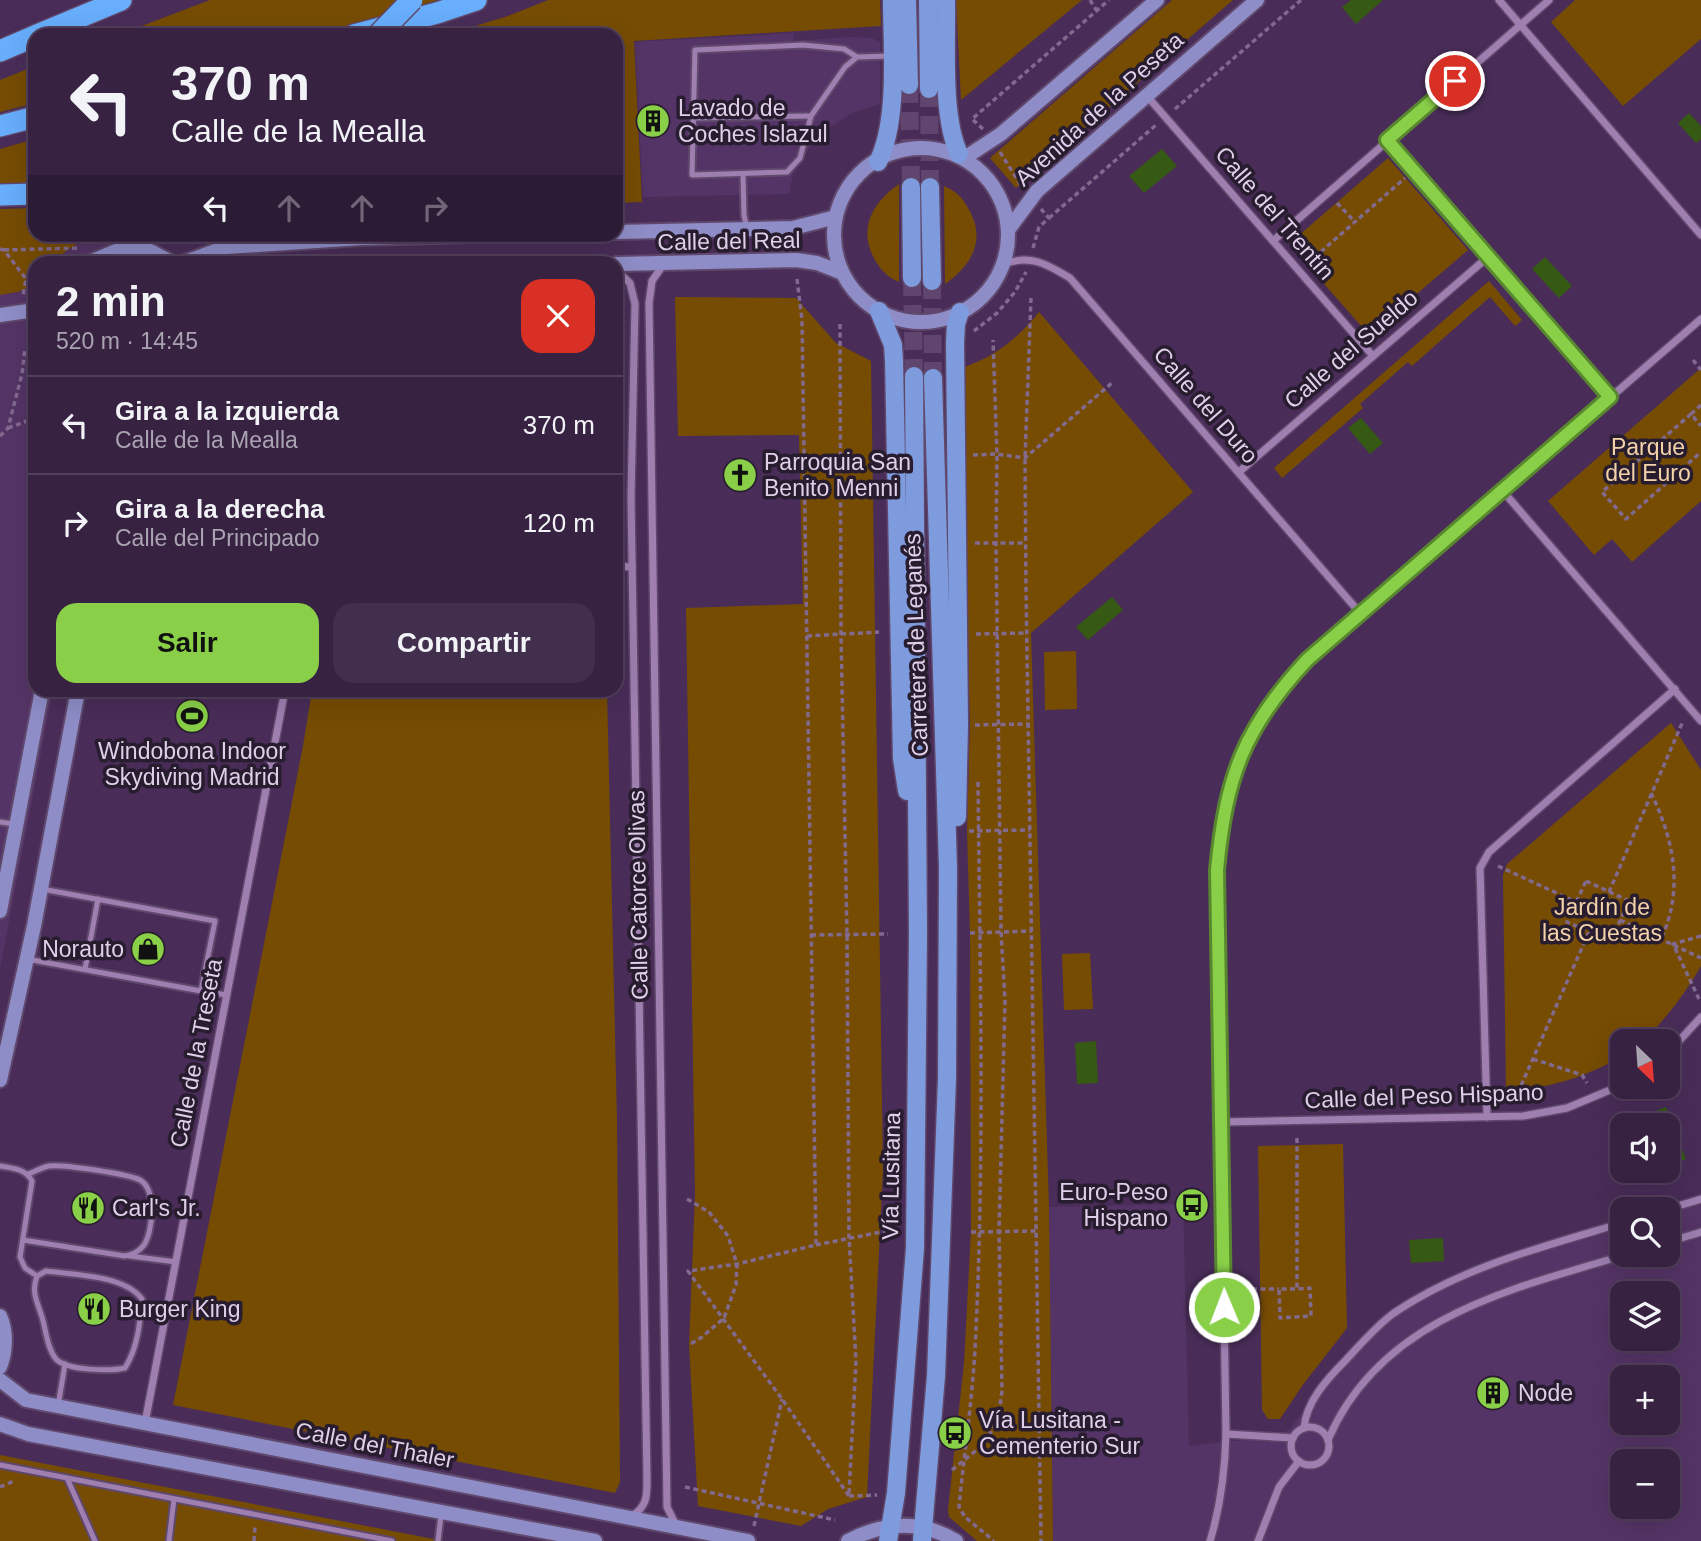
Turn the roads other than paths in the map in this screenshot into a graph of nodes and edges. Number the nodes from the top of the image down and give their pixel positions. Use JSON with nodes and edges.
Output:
{"nodes":[{"id":1,"x":121,"y":0,"type":"edge"},
{"id":2,"x":412,"y":0,"type":"edge"},
{"id":3,"x":476,"y":0,"type":"edge"},
{"id":4,"x":892,"y":0,"type":"edge"},
{"id":5,"x":907,"y":0,"type":"edge"},
{"id":6,"x":928,"y":0,"type":"edge"},
{"id":7,"x":946,"y":0,"type":"edge"},
{"id":8,"x":1157,"y":0,"type":"edge"},
{"id":9,"x":1257,"y":0,"type":"edge"},
{"id":10,"x":1499,"y":0,"type":"edge"},
{"id":11,"x":1549,"y":0,"type":"edge"},
{"id":12,"x":1520,"y":25,"type":"junction"},
{"id":13,"x":53,"y":28,"type":"edge"},
{"id":14,"x":380,"y":28,"type":"edge"},
{"id":15,"x":385,"y":28,"type":"edge"},
{"id":16,"x":28,"y":39,"type":"edge"},
{"id":17,"x":0,"y":51,"type":"edge"},
{"id":18,"x":892,"y":56,"type":"junction"},
{"id":19,"x":857,"y":57,"type":"junction"},
{"id":20,"x":909,"y":85,"type":"tunnel mouth"},
{"id":21,"x":929,"y":89,"type":"tunnel mouth"},
{"id":22,"x":1146,"y":96,"type":"junction"},
{"id":23,"x":811,"y":116,"type":"junction"},
{"id":24,"x":694,"y":118,"type":"junction"},
{"id":25,"x":28,"y":119,"type":"edge"},
{"id":26,"x":0,"y":126,"type":"edge"},
{"id":27,"x":1387,"y":140,"type":"junction"},
{"id":28,"x":962,"y":156,"type":"junction"},
{"id":29,"x":878,"y":162,"type":"junction"},
{"id":30,"x":743,"y":174,"type":"junction"},
{"id":31,"x":911,"y":187,"type":"tunnel mouth"},
{"id":32,"x":930,"y":187,"type":"tunnel mouth"},
{"id":33,"x":28,"y":194,"type":"edge"},
{"id":34,"x":0,"y":195,"type":"edge"},
{"id":35,"x":832,"y":218,"type":"junction"},
{"id":36,"x":747,"y":229,"type":"junction"},
{"id":37,"x":1008,"y":230,"type":"junction"},
{"id":38,"x":623,"y":232,"type":"edge"},
{"id":39,"x":1701,"y":234,"type":"edge"},
{"id":40,"x":1273,"y":241,"type":"junction"},
{"id":41,"x":301,"y":242,"type":"edge"},
{"id":42,"x":104,"y":256,"type":"edge"},
{"id":43,"x":160,"y":256,"type":"edge"},
{"id":44,"x":202,"y":256,"type":"edge"},
{"id":45,"x":1489,"y":256,"type":"junction"},
{"id":46,"x":623,"y":264,"type":"edge"},
{"id":47,"x":1003,"y":264,"type":"junction"},
{"id":48,"x":663,"y":265,"type":"junction"},
{"id":49,"x":840,"y":272,"type":"junction"},
{"id":50,"x":623,"y":277,"type":"edge"},
{"id":51,"x":912,"y":278,"type":"tunnel mouth"},
{"id":52,"x":932,"y":281,"type":"tunnel mouth"},
{"id":53,"x":28,"y":311,"type":"edge"},
{"id":54,"x":879,"y":311,"type":"junction"},
{"id":55,"x":960,"y":312,"type":"junction"},
{"id":56,"x":0,"y":315,"type":"edge"},
{"id":57,"x":1701,"y":319,"type":"edge"},
{"id":58,"x":1373,"y":356,"type":"junction"},
{"id":59,"x":914,"y":376,"type":"tunnel mouth"},
{"id":60,"x":933,"y":378,"type":"tunnel mouth"},
{"id":61,"x":1610,"y":397,"type":"junction"},
{"id":62,"x":1239,"y":472,"type":"junction"},
{"id":63,"x":1502,"y":490,"type":"junction"},
{"id":64,"x":623,"y":566,"type":"edge"},
{"id":65,"x":632,"y":567,"type":"junction"},
{"id":66,"x":1360,"y":613,"type":"junction"},
{"id":67,"x":1675,"y":690,"type":"junction"},
{"id":68,"x":41,"y":697,"type":"edge"},
{"id":69,"x":77,"y":697,"type":"edge"},
{"id":70,"x":284,"y":697,"type":"edge"},
{"id":71,"x":1701,"y":720,"type":"edge"},
{"id":72,"x":0,"y":821,"type":"edge"},
{"id":73,"x":17,"y":824,"type":"junction"},
{"id":74,"x":916,"y":826,"type":"junction"},
{"id":75,"x":948,"y":868,"type":"junction"},
{"id":76,"x":41,"y":889,"type":"junction"},
{"id":77,"x":97,"y":900,"type":"junction"},
{"id":78,"x":0,"y":911,"type":"edge"},
{"id":79,"x":27,"y":958,"type":"junction"},
{"id":80,"x":85,"y":969,"type":"junction"},
{"id":81,"x":201,"y":991,"type":"junction"},
{"id":82,"x":227,"y":995,"type":"junction"},
{"id":83,"x":1701,"y":1017,"type":"edge"},
{"id":84,"x":1680,"y":1040,"type":"edge"},
{"id":85,"x":0,"y":1080,"type":"edge"},
{"id":86,"x":1610,"y":1090,"type":"edge"},
{"id":87,"x":1486,"y":1117,"type":"junction"},
{"id":88,"x":1222,"y":1122,"type":"junction"},
{"id":89,"x":0,"y":1166,"type":"edge"},
{"id":90,"x":28,"y":1174,"type":"junction"},
{"id":91,"x":1701,"y":1199,"type":"edge"},
{"id":92,"x":1680,"y":1205,"type":"edge"},
{"id":93,"x":1610,"y":1227,"type":"edge"},
{"id":94,"x":1701,"y":1232,"type":"edge"},
{"id":95,"x":1680,"y":1238,"type":"edge"},
{"id":96,"x":23,"y":1240,"type":"junction"},
{"id":97,"x":125,"y":1256,"type":"junction"},
{"id":98,"x":1610,"y":1260,"type":"edge"},
{"id":99,"x":176,"y":1262,"type":"junction"},
{"id":100,"x":37,"y":1276,"type":"junction"},
{"id":101,"x":0,"y":1316,"type":"edge"},
{"id":102,"x":65,"y":1364,"type":"junction"},
{"id":103,"x":0,"y":1367,"type":"edge"},
{"id":104,"x":0,"y":1380,"type":"edge"},
{"id":105,"x":58,"y":1406,"type":"junction"},
{"id":106,"x":145,"y":1423,"type":"junction"},
{"id":107,"x":0,"y":1424,"type":"edge"},
{"id":108,"x":1304,"y":1428,"type":"junction"},
{"id":109,"x":1226,"y":1434,"type":"junction"},
{"id":110,"x":1293,"y":1438,"type":"junction"},
{"id":111,"x":1328,"y":1440,"type":"junction"},
{"id":112,"x":1299,"y":1461,"type":"junction"},
{"id":113,"x":0,"y":1465,"type":"edge"},
{"id":114,"x":67,"y":1478,"type":"junction"},
{"id":115,"x":174,"y":1499,"type":"junction"},
{"id":116,"x":441,"y":1512,"type":"junction"},
{"id":117,"x":629,"y":1518,"type":"junction"},
{"id":118,"x":677,"y":1527,"type":"junction"},
{"id":119,"x":889,"y":1533,"type":"edge"},
{"id":120,"x":923,"y":1534,"type":"edge"},
{"id":121,"x":95,"y":1541,"type":"edge"},
{"id":122,"x":169,"y":1541,"type":"edge"},
{"id":123,"x":392,"y":1541,"type":"edge"},
{"id":124,"x":438,"y":1541,"type":"edge"},
{"id":125,"x":595,"y":1541,"type":"edge"},
{"id":126,"x":748,"y":1541,"type":"edge"},
{"id":127,"x":848,"y":1541,"type":"edge"},
{"id":128,"x":956,"y":1541,"type":"edge"},
{"id":129,"x":1210,"y":1541,"type":"edge"},
{"id":130,"x":1258,"y":1541,"type":"edge"}],
"edges":[{"from":1,"to":13,"type":"highway"},
{"from":2,"to":15,"type":"highway","bridge":true},
{"from":3,"to":14,"type":"highway"},
{"from":4,"to":18,"type":"main road"},
{"from":5,"to":20,"type":"main road"},
{"from":6,"to":21,"type":"main road"},
{"from":7,"to":28,"type":"main road"},
{"from":8,"to":28,"type":"street","name":"Avenida de la Peseta"},
{"from":9,"to":22,"type":"street","name":"Avenida de la Peseta"},
{"from":10,"to":12,"type":"street"},
{"from":11,"to":12,"type":"street"},
{"from":12,"to":27,"type":"street"},
{"from":12,"to":39,"type":"street"},
{"from":16,"to":17,"type":"highway"},
{"from":18,"to":19,"type":"lane"},
{"from":18,"to":29,"type":"main road"},
{"from":19,"to":23,"type":"lane"},
{"from":19,"to":24,"type":"lane"},
{"from":22,"to":37,"type":"street","name":"Avenida de la Peseta"},
{"from":22,"to":40,"type":"street","name":"Calle del Trentín"},
{"from":23,"to":24,"type":"lane"},
{"from":23,"to":30,"type":"lane"},
{"from":24,"to":30,"type":"lane"},
{"from":25,"to":26,"type":"highway"},
{"from":27,"to":40,"type":"street"},
{"from":27,"to":45,"type":"street"},
{"from":28,"to":29,"type":"street"},
{"from":28,"to":37,"type":"street"},
{"from":29,"to":35,"type":"street"},
{"from":30,"to":36,"type":"lane"},
{"from":31,"to":51,"type":"main road"},
{"from":32,"to":52,"type":"main road"},
{"from":33,"to":34,"type":"highway"},
{"from":35,"to":36,"type":"street","name":"Calle del Real"},
{"from":35,"to":49,"type":"street"},
{"from":36,"to":38,"type":"street","name":"Calle del Real"},
{"from":37,"to":47,"type":"street"},
{"from":40,"to":58,"type":"street","name":"Calle del Trentín"},
{"from":41,"to":44,"type":"street"},
{"from":42,"to":43,"type":"street"},
{"from":45,"to":58,"type":"street","name":"Calle del Sueldo"},
{"from":45,"to":61,"type":"street"},
{"from":46,"to":48,"type":"street","name":"Calle del Real"},
{"from":47,"to":55,"type":"street"},
{"from":47,"to":62,"type":"street","name":"Calle del Duro"},
{"from":48,"to":49,"type":"street","name":"Calle del Real"},
{"from":48,"to":118,"type":"street","name":"Calle Catorce Olivas"},
{"from":49,"to":54,"type":"street"},
{"from":50,"to":65,"type":"street","name":"Calle Catorce Olivas"},
{"from":53,"to":56,"type":"street"},
{"from":54,"to":55,"type":"street"},
{"from":54,"to":74,"type":"main road"},
{"from":55,"to":75,"type":"main road"},
{"from":57,"to":61,"type":"street"},
{"from":58,"to":62,"type":"street","name":"Calle del Sueldo"},
{"from":59,"to":74,"type":"main road","name":"Carretera de Leganés"},
{"from":60,"to":75,"type":"main road","name":"Carretera de Leganés"},
{"from":61,"to":63,"type":"street"},
{"from":62,"to":66,"type":"street","name":"Calle del Duro"},
{"from":63,"to":66,"type":"street"},
{"from":63,"to":67,"type":"street"},
{"from":64,"to":65,"type":"street"},
{"from":65,"to":117,"type":"street","name":"Calle Catorce Olivas"},
{"from":66,"to":88,"type":"street"},
{"from":67,"to":71,"type":"street"},
{"from":67,"to":87,"type":"street"},
{"from":68,"to":73,"type":"street"},
{"from":69,"to":76,"type":"street"},
{"from":70,"to":82,"type":"street","name":"Calle de la Treseta"},
{"from":72,"to":73,"type":"lane"},
{"from":73,"to":78,"type":"street"},
{"from":74,"to":119,"type":"main road","name":"Vía Lusitana"},
{"from":75,"to":120,"type":"main road"},
{"from":76,"to":77,"type":"lane"},
{"from":76,"to":79,"type":"street"},
{"from":77,"to":80,"type":"lane"},
{"from":77,"to":81,"type":"lane"},
{"from":79,"to":80,"type":"lane"},
{"from":79,"to":85,"type":"street"},
{"from":80,"to":81,"type":"lane"},
{"from":81,"to":82,"type":"lane"},
{"from":82,"to":99,"type":"street","name":"Calle de la Treseta"},
{"from":83,"to":84,"type":"street"},
{"from":86,"to":87,"type":"street","name":"Calle del Peso Hispano"},
{"from":87,"to":88,"type":"street","name":"Calle del Peso Hispano"},
{"from":88,"to":109,"type":"street"},
{"from":89,"to":90,"type":"lane"},
{"from":90,"to":96,"type":"lane"},
{"from":90,"to":97,"type":"lane"},
{"from":91,"to":92,"type":"street"},
{"from":93,"to":108,"type":"street"},
{"from":94,"to":95,"type":"street"},
{"from":96,"to":97,"type":"lane"},
{"from":96,"to":100,"type":"lane"},
{"from":97,"to":99,"type":"lane"},
{"from":98,"to":111,"type":"street"},
{"from":99,"to":106,"type":"street","name":"Calle de la Treseta"},
{"from":100,"to":102,"type":"lane"},
{"from":100,"to":102,"type":"lane"},
{"from":101,"to":103,"type":"street"},
{"from":102,"to":105,"type":"lane"},
{"from":104,"to":105,"type":"street","name":"Calle del Thaler"},
{"from":105,"to":106,"type":"street","name":"Calle del Thaler"},
{"from":106,"to":117,"type":"street","name":"Calle del Thaler"},
{"from":107,"to":116,"type":"street"},
{"from":108,"to":110,"type":"street"},
{"from":108,"to":111,"type":"street"},
{"from":109,"to":110,"type":"street"},
{"from":109,"to":129,"type":"street"},
{"from":110,"to":112,"type":"street"},
{"from":111,"to":112,"type":"street"},
{"from":112,"to":130,"type":"street"},
{"from":113,"to":114,"type":"lane"},
{"from":114,"to":115,"type":"lane"},
{"from":114,"to":121,"type":"lane"},
{"from":115,"to":122,"type":"lane"},
{"from":115,"to":123,"type":"lane"},
{"from":116,"to":124,"type":"lane"},
{"from":116,"to":125,"type":"street"},
{"from":117,"to":118,"type":"street","name":"Calle del Thaler"},
{"from":118,"to":126,"type":"street","name":"Calle del Thaler"},
{"from":119,"to":120,"type":"street"},
{"from":119,"to":127,"type":"street"},
{"from":120,"to":128,"type":"street"}]}
